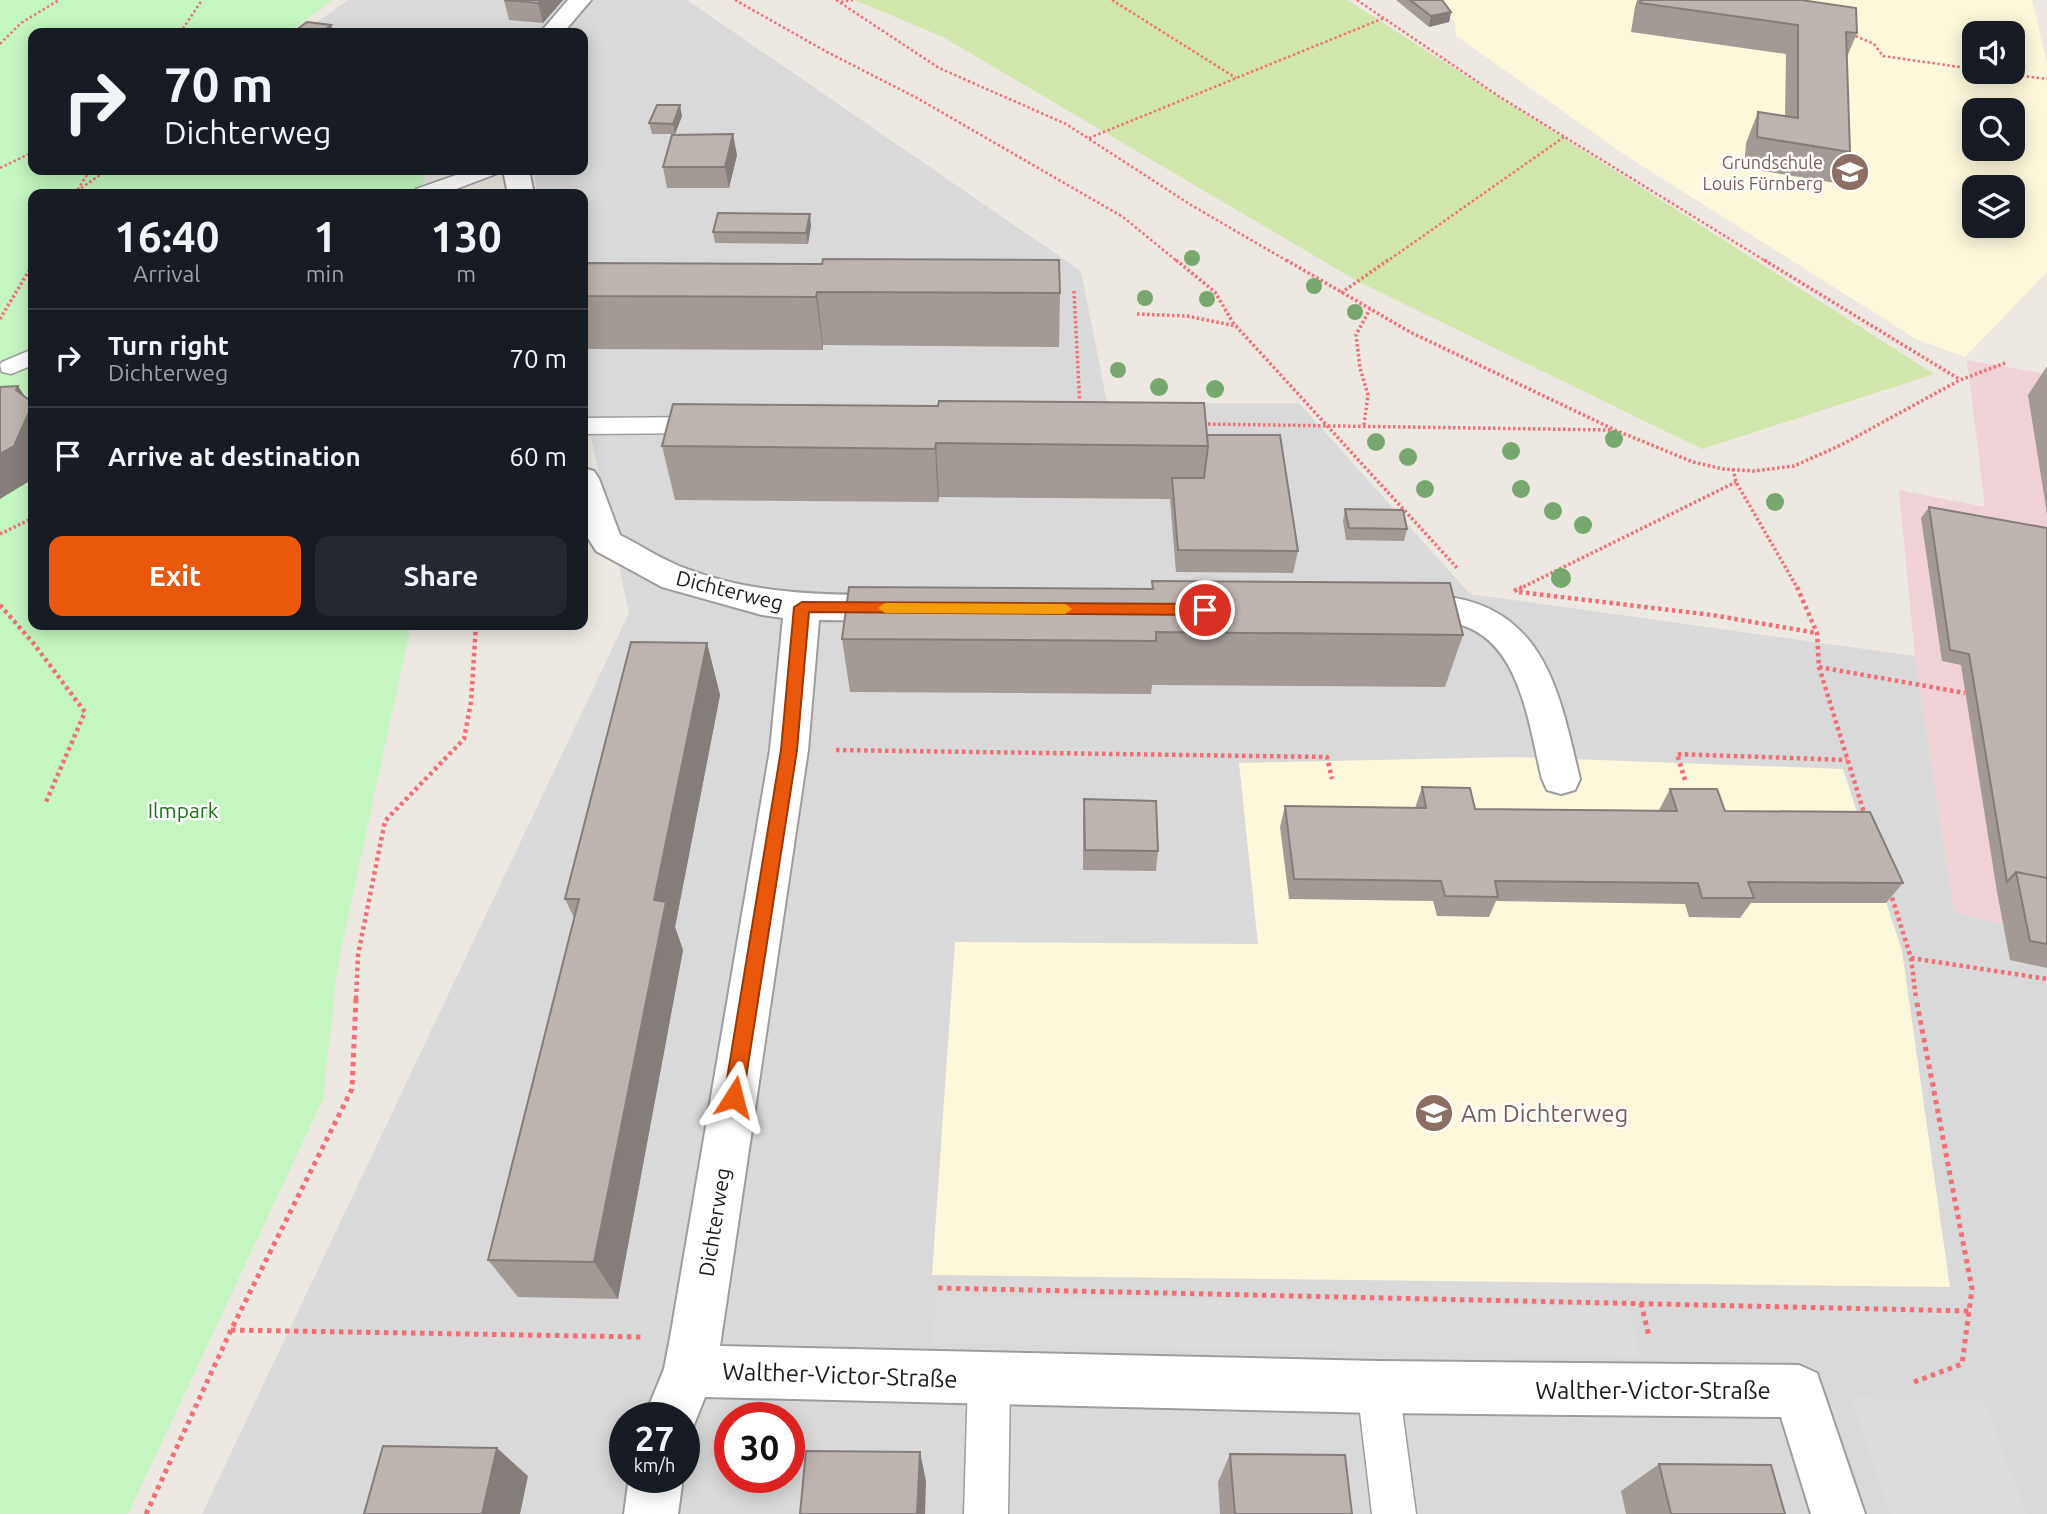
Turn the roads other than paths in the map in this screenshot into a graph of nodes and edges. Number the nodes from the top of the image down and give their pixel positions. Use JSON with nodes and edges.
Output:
{"nodes":[{"id":1,"x":580,"y":0,"type":"edge"},
{"id":2,"x":555,"y":28,"type":"edge"},
{"id":3,"x":475,"y":175,"type":"edge"},
{"id":4,"x":438,"y":189,"type":"edge"},
{"id":5,"x":28,"y":358,"type":"edge"},
{"id":6,"x":11,"y":367,"type":"dead end"},
{"id":7,"x":735,"y":425,"type":"edge"},
{"id":8,"x":588,"y":426,"type":"edge"},
{"id":9,"x":588,"y":494,"type":"edge"},
{"id":10,"x":802,"y":607,"type":"junction"},
{"id":11,"x":932,"y":608,"type":"edge"},
{"id":12,"x":1371,"y":611,"type":"edge"},
{"id":13,"x":1561,"y":779,"type":"dead end"},
{"id":14,"x":693,"y":1354,"type":"junction"},
{"id":15,"x":989,"y":1380,"type":"junction"},
{"id":16,"x":1378,"y":1387,"type":"junction"},
{"id":17,"x":676,"y":1402,"type":"edge"},
{"id":18,"x":654,"y":1493,"type":"edge"},
{"id":19,"x":651,"y":1514,"type":"edge"},
{"id":20,"x":986,"y":1514,"type":"edge"},
{"id":21,"x":1394,"y":1514,"type":"edge"},
{"id":22,"x":1839,"y":1514,"type":"edge"}],
"edges":[{"from":1,"to":2,"type":"street"},
{"from":3,"to":4,"type":"lane"},
{"from":5,"to":6,"type":"lane"},
{"from":7,"to":8,"type":"lane"},
{"from":9,"to":10,"type":"street","name":"Dichterweg"},
{"from":10,"to":11,"type":"street","name":"Dichterweg"},
{"from":10,"to":14,"type":"street","name":"Dichterweg"},
{"from":12,"to":13,"type":"street"},
{"from":14,"to":15,"type":"street","name":"Walther-Victor-Straße"},
{"from":14,"to":17,"type":"street","name":"Dichterweg"},
{"from":15,"to":16,"type":"street","name":"Walther-Victor-Straße"},
{"from":15,"to":20,"type":"lane"},
{"from":16,"to":21,"type":"lane"},
{"from":16,"to":22,"type":"street","name":"Walther-Victor-Straße"},
{"from":18,"to":19,"type":"street"}]}
